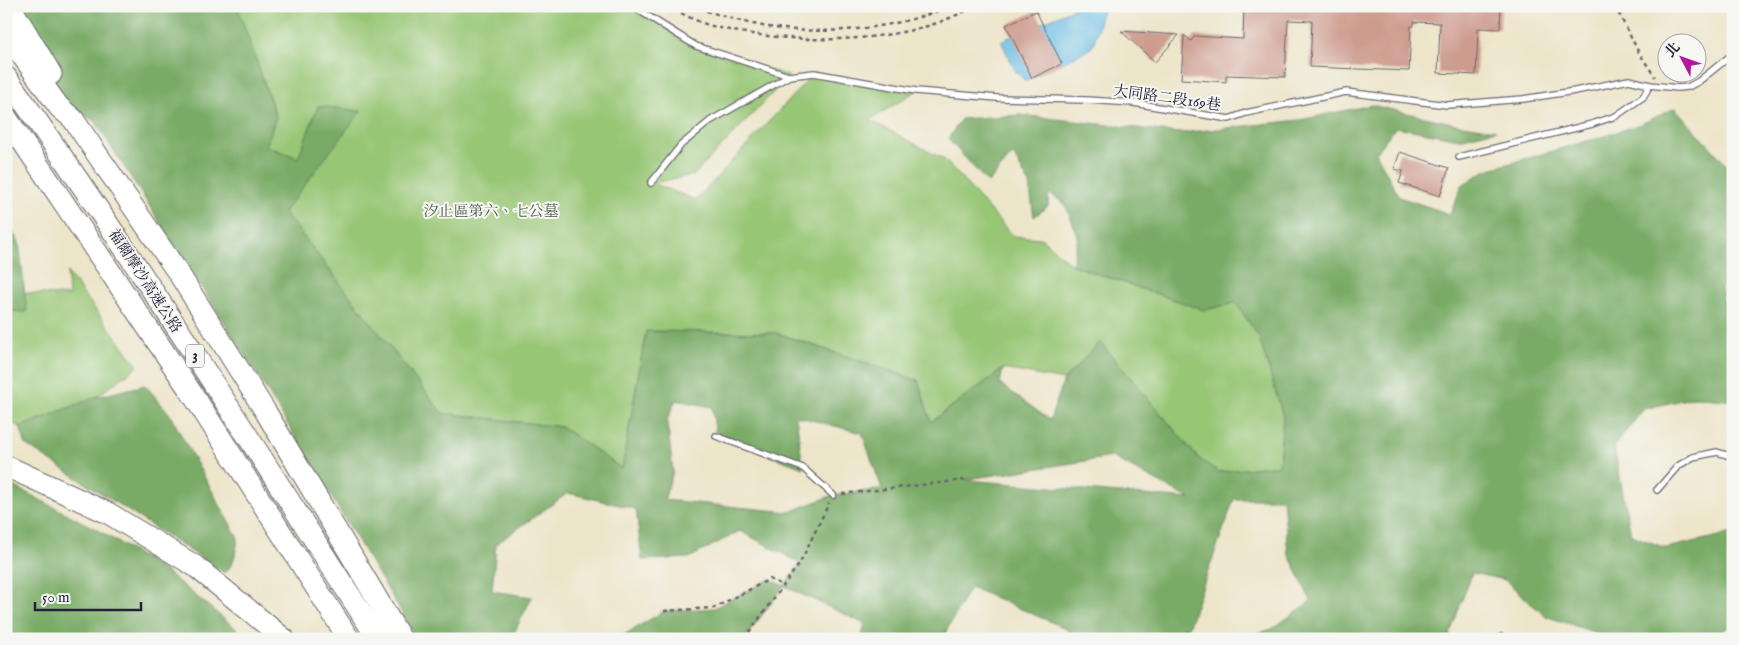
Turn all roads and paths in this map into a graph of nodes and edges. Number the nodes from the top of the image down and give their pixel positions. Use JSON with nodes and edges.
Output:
{"nodes":[{"id":1,"x":10,"y":6,"type":"edge"},
{"id":2,"x":632,"y":6,"type":"edge"},
{"id":3,"x":667,"y":6,"type":"edge"},
{"id":4,"x":691,"y":6,"type":"edge"},
{"id":5,"x":950,"y":6,"type":"edge"},
{"id":6,"x":977,"y":6,"type":"edge"},
{"id":7,"x":1615,"y":6,"type":"edge"},
{"id":8,"x":6,"y":33,"type":"edge"},
{"id":9,"x":1733,"y":54,"type":"edge"},
{"id":10,"x":789,"y":76,"type":"junction"},
{"id":11,"x":6,"y":77,"type":"edge"},
{"id":12,"x":1650,"y":85,"type":"junction"},
{"id":13,"x":1661,"y":86,"type":"junction"},
{"id":14,"x":6,"y":117,"type":"edge"},
{"id":15,"x":73,"y":119,"type":"junction"},
{"id":16,"x":1459,"y":157,"type":"dead end"},
{"id":17,"x":651,"y":182,"type":"dead end"},
{"id":18,"x":716,"y":436,"type":"dead end"},
{"id":19,"x":1733,"y":456,"type":"edge"},
{"id":20,"x":6,"y":466,"type":"edge"},
{"id":21,"x":965,"y":480,"type":"dead end"},
{"id":22,"x":1657,"y":490,"type":"dead end"},
{"id":23,"x":833,"y":495,"type":"junction"},
{"id":24,"x":784,"y":586,"type":"junction"},
{"id":25,"x":664,"y":610,"type":"dead end"},
{"id":26,"x":1188,"y":631,"type":"dead end"},
{"id":27,"x":284,"y":639,"type":"edge"},
{"id":28,"x":349,"y":639,"type":"edge"},
{"id":29,"x":378,"y":639,"type":"edge"},
{"id":30,"x":401,"y":639,"type":"edge"},
{"id":31,"x":744,"y":639,"type":"edge"},
{"id":32,"x":1184,"y":639,"type":"edge"},
{"id":33,"x":1497,"y":639,"type":"edge"},
{"id":34,"x":1502,"y":639,"type":"edge"}],
"edges":[{"from":1,"to":15,"type":"highway"},
{"from":2,"to":10,"type":"lane"},
{"from":3,"to":6,"type":"path"},
{"from":4,"to":5,"type":"path"},
{"from":7,"to":13,"type":"path"},
{"from":8,"to":15,"type":"highway"},
{"from":9,"to":13,"type":"lane","name":"大同路二段169巷"},
{"from":10,"to":12,"type":"lane","name":"大同路二段169巷"},
{"from":10,"to":17,"type":"lane","name":"大同路二段169巷"},
{"from":11,"to":29,"type":"highway","name":"福爾摩沙高速公路","number":"3"},
{"from":12,"to":13,"type":"lane","name":"大同路二段169巷"},
{"from":12,"to":16,"type":"lane"},
{"from":14,"to":28,"type":"highway","name":"福爾摩沙高速公路","number":"3"},
{"from":15,"to":30,"type":"highway"},
{"from":18,"to":23,"type":"lane"},
{"from":19,"to":22,"type":"lane"},
{"from":20,"to":27,"type":"highway"},
{"from":21,"to":23,"type":"path"},
{"from":23,"to":24,"type":"path"},
{"from":24,"to":25,"type":"path"},
{"from":24,"to":31,"type":"path"},
{"from":26,"to":32,"type":"path"},
{"from":33,"to":34,"type":"lane"}]}
